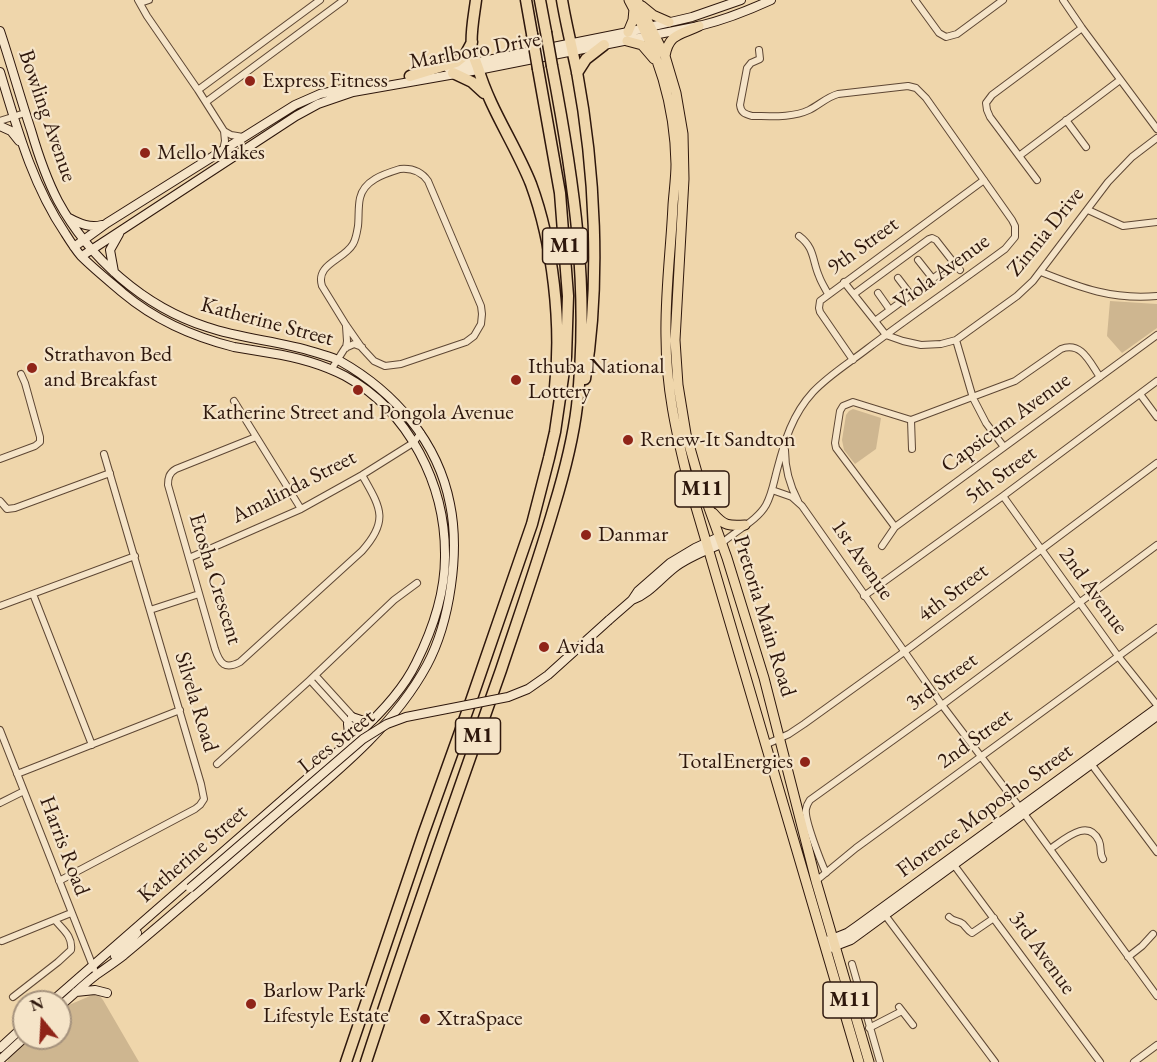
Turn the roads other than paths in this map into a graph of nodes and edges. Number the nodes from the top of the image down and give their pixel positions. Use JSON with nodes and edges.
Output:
{"nodes":[{"id":1,"x":149,"y":0,"type":"edge"},
{"id":2,"x":320,"y":0,"type":"edge"},
{"id":3,"x":330,"y":0,"type":"edge"},
{"id":4,"x":344,"y":0,"type":"edge"},
{"id":5,"x":476,"y":0,"type":"edge"},
{"id":6,"x":526,"y":0,"type":"edge"},
{"id":7,"x":540,"y":0,"type":"edge"},
{"id":8,"x":561,"y":0,"type":"edge"},
{"id":9,"x":741,"y":0,"type":"edge"},
{"id":10,"x":771,"y":0,"type":"edge"},
{"id":11,"x":915,"y":0,"type":"edge"},
{"id":12,"x":1003,"y":0,"type":"edge"},
{"id":13,"x":1063,"y":0,"type":"edge"},
{"id":14,"x":139,"y":2,"type":"edge"},
{"id":15,"x":634,"y":3,"type":"edge"},
{"id":16,"x":334,"y":7,"type":"junction"},
{"id":17,"x":669,"y":22,"type":"junction"},
{"id":18,"x":699,"y":26,"type":"junction"},
{"id":19,"x":1082,"y":28,"type":"junction"},
{"id":20,"x":0,"y":31,"type":"edge"},
{"id":21,"x":648,"y":31,"type":"junction"},
{"id":22,"x":627,"y":36,"type":"junction"},
{"id":23,"x":472,"y":41,"type":"junction"},
{"id":24,"x":260,"y":45,"type":"junction"},
{"id":25,"x":604,"y":45,"type":"junction"},
{"id":26,"x":571,"y":48,"type":"junction"},
{"id":27,"x":759,"y":50,"type":"dead end"},
{"id":28,"x":269,"y":56,"type":"junction"},
{"id":29,"x":665,"y":56,"type":"junction"},
{"id":30,"x":660,"y":66,"type":"junction"},
{"id":31,"x":477,"y":67,"type":"junction"},
{"id":32,"x":0,"y":72,"type":"edge"},
{"id":33,"x":453,"y":73,"type":"junction"},
{"id":34,"x":577,"y":73,"type":"junction"},
{"id":35,"x":410,"y":76,"type":"junction"},
{"id":36,"x":1120,"y":80,"type":"junction"},
{"id":37,"x":198,"y":90,"type":"junction"},
{"id":38,"x":489,"y":100,"type":"junction"},
{"id":39,"x":206,"y":102,"type":"junction"},
{"id":40,"x":25,"y":113,"type":"junction"},
{"id":41,"x":14,"y":116,"type":"junction"},
{"id":42,"x":1066,"y":120,"type":"junction"},
{"id":43,"x":0,"y":121,"type":"edge"},
{"id":44,"x":0,"y":126,"type":"edge"},
{"id":45,"x":1157,"y":129,"type":"edge"},
{"id":46,"x":224,"y":131,"type":"junction"},
{"id":47,"x":244,"y":137,"type":"junction"},
{"id":48,"x":1157,"y":138,"type":"edge"},
{"id":49,"x":1086,"y":147,"type":"dead end"},
{"id":50,"x":24,"y":149,"type":"junction"},
{"id":51,"x":223,"y":151,"type":"junction"},
{"id":52,"x":1019,"y":156,"type":"junction"},
{"id":53,"x":984,"y":180,"type":"junction"},
{"id":54,"x":1037,"y":180,"type":"dead end"},
{"id":55,"x":1088,"y":210,"type":"junction"},
{"id":56,"x":68,"y":218,"type":"junction"},
{"id":57,"x":1157,"y":222,"type":"edge"},
{"id":58,"x":107,"y":224,"type":"junction"},
{"id":59,"x":121,"y":231,"type":"junction"},
{"id":60,"x":800,"y":236,"type":"dead end"},
{"id":61,"x":84,"y":240,"type":"junction"},
{"id":62,"x":74,"y":247,"type":"junction"},
{"id":63,"x":92,"y":249,"type":"junction"},
{"id":64,"x":82,"y":256,"type":"junction"},
{"id":65,"x":918,"y":260,"type":"dead end"},
{"id":66,"x":954,"y":263,"type":"junction"},
{"id":67,"x":960,"y":270,"type":"dead end"},
{"id":68,"x":1041,"y":272,"type":"junction"},
{"id":69,"x":114,"y":273,"type":"junction"},
{"id":70,"x":898,"y":278,"type":"dead end"},
{"id":71,"x":933,"y":279,"type":"junction"},
{"id":72,"x":844,"y":282,"type":"junction"},
{"id":73,"x":878,"y":293,"type":"dead end"},
{"id":74,"x":828,"y":294,"type":"junction"},
{"id":75,"x":854,"y":294,"type":"junction"},
{"id":76,"x":911,"y":295,"type":"junction"},
{"id":77,"x":1157,"y":296,"type":"edge"},
{"id":78,"x":890,"y":310,"type":"junction"},
{"id":79,"x":875,"y":321,"type":"junction"},
{"id":80,"x":346,"y":325,"type":"junction"},
{"id":81,"x":886,"y":335,"type":"junction"},
{"id":82,"x":1157,"y":335,"type":"edge"},
{"id":83,"x":956,"y":339,"type":"junction"},
{"id":84,"x":345,"y":348,"type":"junction"},
{"id":85,"x":362,"y":348,"type":"junction"},
{"id":86,"x":338,"y":360,"type":"junction"},
{"id":87,"x":853,"y":360,"type":"junction"},
{"id":88,"x":332,"y":370,"type":"junction"},
{"id":89,"x":21,"y":375,"type":"dead end"},
{"id":90,"x":1100,"y":377,"type":"junction"},
{"id":91,"x":1157,"y":381,"type":"edge"},
{"id":92,"x":1140,"y":394,"type":"junction"},
{"id":93,"x":973,"y":398,"type":"junction"},
{"id":94,"x":234,"y":401,"type":"dead end"},
{"id":95,"x":577,"y":405,"type":"junction"},
{"id":96,"x":1157,"y":417,"type":"edge"},
{"id":97,"x":910,"y":420,"type":"junction"},
{"id":98,"x":556,"y":423,"type":"junction"},
{"id":99,"x":421,"y":433,"type":"junction"},
{"id":100,"x":256,"y":436,"type":"junction"},
{"id":101,"x":785,"y":441,"type":"junction"},
{"id":102,"x":413,"y":442,"type":"junction"},
{"id":103,"x":1004,"y":447,"type":"junction"},
{"id":104,"x":912,"y":449,"type":"dead end"},
{"id":105,"x":104,"y":454,"type":"dead end"},
{"id":106,"x":0,"y":459,"type":"edge"},
{"id":107,"x":1157,"y":463,"type":"edge"},
{"id":108,"x":110,"y":473,"type":"junction"},
{"id":109,"x":362,"y":475,"type":"junction"},
{"id":110,"x":772,"y":490,"type":"junction"},
{"id":111,"x":1003,"y":496,"type":"junction"},
{"id":112,"x":0,"y":501,"type":"edge"},
{"id":113,"x":708,"y":506,"type":"junction"},
{"id":114,"x":802,"y":506,"type":"junction"},
{"id":115,"x":301,"y":509,"type":"junction"},
{"id":116,"x":745,"y":525,"type":"junction"},
{"id":117,"x":895,"y":527,"type":"junction"},
{"id":118,"x":723,"y":539,"type":"junction"},
{"id":119,"x":1157,"y":545,"type":"edge"},
{"id":120,"x":708,"y":546,"type":"junction"},
{"id":121,"x":882,"y":546,"type":"dead end"},
{"id":122,"x":1041,"y":549,"type":"junction"},
{"id":123,"x":135,"y":556,"type":"junction"},
{"id":124,"x":189,"y":558,"type":"junction"},
{"id":125,"x":417,"y":583,"type":"dead end"},
{"id":126,"x":33,"y":594,"type":"junction"},
{"id":127,"x":199,"y":594,"type":"junction"},
{"id":128,"x":864,"y":596,"type":"junction"},
{"id":129,"x":1080,"y":602,"type":"junction"},
{"id":130,"x":0,"y":606,"type":"edge"},
{"id":131,"x":150,"y":610,"type":"junction"},
{"id":132,"x":1157,"y":628,"type":"edge"},
{"id":133,"x":904,"y":652,"type":"junction"},
{"id":134,"x":1118,"y":656,"type":"junction"},
{"id":135,"x":315,"y":675,"type":"junction"},
{"id":136,"x":310,"y":680,"type":"junction"},
{"id":137,"x":942,"y":705,"type":"junction"},
{"id":138,"x":1157,"y":706,"type":"edge"},
{"id":139,"x":180,"y":710,"type":"junction"},
{"id":140,"x":1157,"y":716,"type":"edge"},
{"id":141,"x":375,"y":717,"type":"junction"},
{"id":142,"x":350,"y":720,"type":"junction"},
{"id":143,"x":0,"y":730,"type":"edge"},
{"id":144,"x":361,"y":732,"type":"junction"},
{"id":145,"x":371,"y":739,"type":"junction"},
{"id":146,"x":779,"y":739,"type":"junction"},
{"id":147,"x":92,"y":745,"type":"junction"},
{"id":148,"x":765,"y":745,"type":"junction"},
{"id":149,"x":3,"y":749,"type":"edge"},
{"id":150,"x":337,"y":753,"type":"junction"},
{"id":151,"x":982,"y":757,"type":"junction"},
{"id":152,"x":217,"y":764,"type":"dead end"},
{"id":153,"x":1092,"y":765,"type":"junction"},
{"id":154,"x":17,"y":774,"type":"junction"},
{"id":155,"x":24,"y":791,"type":"junction"},
{"id":156,"x":0,"y":803,"type":"edge"},
{"id":157,"x":1022,"y":811,"type":"junction"},
{"id":158,"x":1050,"y":849,"type":"junction"},
{"id":159,"x":1157,"y":852,"type":"edge"},
{"id":160,"x":1103,"y":860,"type":"dead end"},
{"id":161,"x":954,"y":865,"type":"junction"},
{"id":162,"x":826,"y":873,"type":"junction"},
{"id":163,"x":59,"y":881,"type":"junction"},
{"id":164,"x":816,"y":881,"type":"junction"},
{"id":165,"x":71,"y":913,"type":"junction"},
{"id":166,"x":885,"y":915,"type":"junction"},
{"id":167,"x":949,"y":917,"type":"dead end"},
{"id":168,"x":994,"y":918,"type":"junction"},
{"id":169,"x":55,"y":920,"type":"junction"},
{"id":170,"x":1153,"y":934,"type":"dead end"},
{"id":171,"x":2,"y":941,"type":"dead end"},
{"id":172,"x":829,"y":944,"type":"junction"},
{"id":173,"x":1128,"y":957,"type":"junction"},
{"id":174,"x":852,"y":964,"type":"dead end"},
{"id":175,"x":91,"y":966,"type":"junction"},
{"id":176,"x":97,"y":974,"type":"junction"},
{"id":177,"x":22,"y":990,"type":"edge"},
{"id":178,"x":64,"y":990,"type":"edge"},
{"id":179,"x":76,"y":992,"type":"junction"},
{"id":180,"x":107,"y":993,"type":"dead end"},
{"id":181,"x":72,"y":996,"type":"edge"},
{"id":182,"x":1157,"y":996,"type":"edge"},
{"id":183,"x":913,"y":1024,"type":"dead end"},
{"id":184,"x":869,"y":1028,"type":"junction"},
{"id":185,"x":1157,"y":1045,"type":"edge"},
{"id":186,"x":5,"y":1047,"type":"edge"},
{"id":187,"x":0,"y":1060,"type":"edge"},
{"id":188,"x":346,"y":1062,"type":"edge"},
{"id":189,"x":366,"y":1062,"type":"edge"},
{"id":190,"x":859,"y":1062,"type":"edge"},
{"id":191,"x":868,"y":1062,"type":"edge"},
{"id":192,"x":880,"y":1062,"type":"edge"},
{"id":193,"x":995,"y":1062,"type":"edge"},
{"id":194,"x":1100,"y":1062,"type":"edge"},
{"id":195,"x":1134,"y":1062,"type":"edge"}],
"edges":[{"from":1,"to":14,"type":"street"},
{"from":2,"to":24,"type":"street"},
{"from":3,"to":16,"type":"street"},
{"from":4,"to":16,"type":"street"},
{"from":5,"to":23,"type":"highway"},
{"from":6,"to":98,"type":"highway","number":"M1","bridge":true},
{"from":7,"to":95,"type":"highway","number":"M1","bridge":true},
{"from":8,"to":26,"type":"highway"},
{"from":9,"to":17,"type":"main road","name":"Marlboro Drive"},
{"from":10,"to":18,"type":"main road","name":"Marlboro Drive"},
{"from":11,"to":12,"type":"street"},
{"from":13,"to":19,"type":"street"},
{"from":14,"to":37,"type":"street"},
{"from":15,"to":17,"type":"main road"},
{"from":15,"to":21,"type":"main road","number":"M11"},
{"from":15,"to":22,"type":"main road"},
{"from":16,"to":28,"type":"street"},
{"from":17,"to":21,"type":"main road","name":"Marlboro Drive"},
{"from":18,"to":21,"type":"main road","name":"Marlboro Drive"},
{"from":18,"to":29,"type":"main road"},
{"from":19,"to":36,"type":"street"},
{"from":19,"to":52,"type":"street"},
{"from":20,"to":40,"type":"main road","name":"Bowling Avenue"},
{"from":21,"to":22,"type":"main road","name":"Marlboro Drive"},
{"from":21,"to":29,"type":"main road","name":"Pretoria Main Road","number":"M11"},
{"from":21,"to":30,"type":"main road","name":"Pretoria Main Road","number":"M11"},
{"from":22,"to":25,"type":"main road","name":"Marlboro Drive"},
{"from":22,"to":26,"type":"main road","name":"Marlboro Drive"},
{"from":22,"to":30,"type":"main road"},
{"from":23,"to":31,"type":"highway"},
{"from":23,"to":35,"type":"highway"},
{"from":24,"to":28,"type":"street"},
{"from":24,"to":37,"type":"street"},
{"from":25,"to":26,"type":"main road","name":"Marlboro Drive"},
{"from":25,"to":34,"type":"highway"},
{"from":26,"to":31,"type":"main road","name":"Marlboro Drive"},
{"from":26,"to":34,"type":"highway"},
{"from":27,"to":53,"type":"street","name":"Viola Avenue"},
{"from":28,"to":39,"type":"street"},
{"from":29,"to":113,"type":"main road","name":"Pretoria Main Road","number":"M11"},
{"from":30,"to":120,"type":"main road","name":"Pretoria Main Road","number":"M11"},
{"from":31,"to":33,"type":"main road","name":"Marlboro Drive"},
{"from":31,"to":35,"type":"main road","name":"Marlboro Drive"},
{"from":31,"to":38,"type":"highway"},
{"from":32,"to":41,"type":"main road","name":"Bowling Avenue"},
{"from":33,"to":38,"type":"highway"},
{"from":33,"to":59,"type":"main road","name":"Marlboro Drive"},
{"from":34,"to":95,"type":"highway"},
{"from":35,"to":47,"type":"main road","name":"Marlboro Drive"},
{"from":36,"to":42,"type":"street"},
{"from":36,"to":45,"type":"street"},
{"from":37,"to":39,"type":"street"},
{"from":38,"to":98,"type":"highway"},
{"from":39,"to":46,"type":"street"},
{"from":40,"to":41,"type":"street"},
{"from":40,"to":56,"type":"main road","name":"Bowling Avenue"},
{"from":41,"to":43,"type":"street"},
{"from":41,"to":50,"type":"main road","name":"Bowling Avenue"},
{"from":42,"to":49,"type":"street"},
{"from":42,"to":52,"type":"street"},
{"from":44,"to":50,"type":"main road"},
{"from":46,"to":47,"type":"street"},
{"from":46,"to":51,"type":"street"},
{"from":47,"to":51,"type":"main road","name":"Marlboro Drive"},
{"from":48,"to":55,"type":"street","name":"Zinnia Drive"},
{"from":50,"to":62,"type":"main road","name":"Bowling Avenue"},
{"from":51,"to":58,"type":"main road","name":"Marlboro Drive"},
{"from":52,"to":54,"type":"street"},
{"from":53,"to":72,"type":"street","name":"9th Street"},
{"from":53,"to":81,"type":"street","name":"Viola Avenue"},
{"from":55,"to":57,"type":"street"},
{"from":55,"to":68,"type":"street","name":"Zinnia Drive"},
{"from":56,"to":58,"type":"main road"},
{"from":56,"to":61,"type":"main road","name":"Bowling Avenue"},
{"from":58,"to":61,"type":"main road","name":"Marlboro Drive"},
{"from":59,"to":63,"type":"main road","name":"Marlboro Drive"},
{"from":59,"to":69,"type":"main road"},
{"from":60,"to":74,"type":"street"},
{"from":61,"to":62,"type":"main road","name":"Marlboro Drive"},
{"from":61,"to":63,"type":"main road","name":"Bowling Avenue"},
{"from":62,"to":64,"type":"main road","name":"Bowling Avenue"},
{"from":63,"to":64,"type":"main road","name":"Marlboro Drive"},
{"from":63,"to":69,"type":"main road","name":"Katherine Street"},
{"from":64,"to":88,"type":"main road","name":"Katherine Street"},
{"from":65,"to":71,"type":"street"},
{"from":66,"to":67,"type":"street"},
{"from":66,"to":71,"type":"street"},
{"from":66,"to":75,"type":"street"},
{"from":68,"to":77,"type":"street"},
{"from":68,"to":83,"type":"street","name":"Zinnia Drive"},
{"from":69,"to":86,"type":"main road","name":"Katherine Street"},
{"from":70,"to":76,"type":"street"},
{"from":71,"to":76,"type":"street"},
{"from":72,"to":74,"type":"street","name":"9th Street"},
{"from":72,"to":75,"type":"street"},
{"from":73,"to":78,"type":"street"},
{"from":74,"to":87,"type":"street","name":"9th Street"},
{"from":75,"to":79,"type":"street"},
{"from":76,"to":78,"type":"street"},
{"from":78,"to":79,"type":"street"},
{"from":79,"to":81,"type":"street"},
{"from":80,"to":84,"type":"street"},
{"from":80,"to":85,"type":"street"},
{"from":80,"to":85,"type":"street"},
{"from":81,"to":83,"type":"street","name":"Zinnia Drive"},
{"from":81,"to":87,"type":"street","name":"Viola Avenue"},
{"from":82,"to":90,"type":"street","name":"Capsicum Avenue"},
{"from":83,"to":93,"type":"street"},
{"from":84,"to":85,"type":"street"},
{"from":84,"to":86,"type":"street"},
{"from":86,"to":88,"type":"street"},
{"from":86,"to":99,"type":"main road","name":"Katherine Street"},
{"from":87,"to":101,"type":"street","name":"Viola Avenue"},
{"from":88,"to":102,"type":"main road","name":"Katherine Street"},
{"from":89,"to":106,"type":"street"},
{"from":90,"to":93,"type":"street"},
{"from":90,"to":103,"type":"street","name":"Capsicum Avenue"},
{"from":91,"to":92,"type":"street","name":"5th Street"},
{"from":92,"to":96,"type":"street"},
{"from":92,"to":111,"type":"street","name":"5th Street"},
{"from":93,"to":97,"type":"street"},
{"from":93,"to":103,"type":"street"},
{"from":94,"to":100,"type":"street"},
{"from":95,"to":189,"type":"highway","number":"M1"},
{"from":97,"to":104,"type":"street"},
{"from":97,"to":117,"type":"street"},
{"from":98,"to":188,"type":"highway","number":"M1"},
{"from":99,"to":102,"type":"street","name":"Amalinda Street"},
{"from":99,"to":145,"type":"main road","name":"Katherine Street"},
{"from":100,"to":115,"type":"street"},
{"from":100,"to":124,"type":"street","name":"Etosha Crescent"},
{"from":101,"to":110,"type":"street","name":"Viola Avenue"},
{"from":101,"to":114,"type":"street","name":"Viola Avenue"},
{"from":102,"to":109,"type":"street","name":"Amalinda Street"},
{"from":102,"to":141,"type":"main road","name":"Katherine Street"},
{"from":103,"to":117,"type":"street","name":"Capsicum Avenue"},
{"from":105,"to":108,"type":"street","name":"Silvela Road"},
{"from":107,"to":122,"type":"street","name":"4th Street"},
{"from":108,"to":112,"type":"street"},
{"from":108,"to":123,"type":"street","name":"Silvela Road"},
{"from":109,"to":115,"type":"street","name":"Amalinda Street"},
{"from":109,"to":127,"type":"street","name":"Etosha Crescent"},
{"from":110,"to":114,"type":"street","name":"1st Avenue"},
{"from":110,"to":116,"type":"street","name":"Viola Avenue"},
{"from":111,"to":122,"type":"street","name":"2nd Avenue"},
{"from":111,"to":128,"type":"street","name":"5th Street"},
{"from":113,"to":116,"type":"main road"},
{"from":113,"to":118,"type":"main road","name":"Pretoria Main Road","number":"M11"},
{"from":114,"to":128,"type":"street","name":"1st Avenue"},
{"from":115,"to":124,"type":"street","name":"Amalinda Street"},
{"from":116,"to":118,"type":"street","name":"Viola Avenue"},
{"from":117,"to":121,"type":"street","name":"Capsicum Avenue"},
{"from":118,"to":120,"type":"main road","name":"Lees Street"},
{"from":118,"to":146,"type":"main road","name":"Pretoria Main Road","number":"M11"},
{"from":119,"to":129,"type":"street","name":"3rd Street"},
{"from":120,"to":148,"type":"main road","name":"Pretoria Main Road","number":"M11"},
{"from":120,"to":176,"type":"main road","name":"Lees Street","bridge":true},
{"from":122,"to":129,"type":"street","name":"2nd Avenue"},
{"from":122,"to":133,"type":"street","name":"4th Street"},
{"from":123,"to":126,"type":"street"},
{"from":123,"to":131,"type":"street","name":"Silvela Road"},
{"from":124,"to":127,"type":"street","name":"Etosha Crescent"},
{"from":125,"to":135,"type":"street"},
{"from":126,"to":130,"type":"street"},
{"from":126,"to":147,"type":"street"},
{"from":127,"to":131,"type":"street"},
{"from":128,"to":133,"type":"street","name":"1st Avenue"},
{"from":129,"to":134,"type":"street","name":"2nd Avenue"},
{"from":129,"to":137,"type":"street","name":"3rd Street"},
{"from":131,"to":139,"type":"street","name":"Silvela Road"},
{"from":132,"to":134,"type":"street","name":"2nd Street"},
{"from":133,"to":137,"type":"street","name":"1st Avenue"},
{"from":133,"to":146,"type":"street","name":"4th Street"},
{"from":134,"to":138,"type":"street","name":"2nd Avenue"},
{"from":134,"to":151,"type":"street","name":"2nd Street"},
{"from":135,"to":136,"type":"street"},
{"from":135,"to":142,"type":"street"},
{"from":136,"to":142,"type":"street"},
{"from":136,"to":152,"type":"street"},
{"from":137,"to":151,"type":"street","name":"1st Avenue"},
{"from":137,"to":162,"type":"street","name":"3rd Street"},
{"from":138,"to":157,"type":"main road","name":"Florence Moposho Street"},
{"from":139,"to":147,"type":"street"},
{"from":139,"to":163,"type":"street","name":"Silvela Road"},
{"from":140,"to":153,"type":"main road","name":"Florence Moposho Street"},
{"from":141,"to":142,"type":"main road"},
{"from":141,"to":144,"type":"main road","name":"Katherine Street"},
{"from":142,"to":144,"type":"street"},
{"from":142,"to":150,"type":"main road"},
{"from":143,"to":149,"type":"street","name":"Harris Road"},
{"from":144,"to":145,"type":"street"},
{"from":144,"to":150,"type":"main road","name":"Katherine Street"},
{"from":145,"to":176,"type":"main road","name":"Katherine Street"},
{"from":146,"to":148,"type":"street","name":"4th Street"},
{"from":146,"to":164,"type":"main road","name":"Pretoria Main Road","number":"M11"},
{"from":147,"to":154,"type":"street"},
{"from":148,"to":172,"type":"main road","name":"Pretoria Main Road","number":"M11"},
{"from":149,"to":154,"type":"street","name":"Harris Road"},
{"from":150,"to":175,"type":"main road","name":"Katherine Street"},
{"from":151,"to":157,"type":"street","name":"1st Avenue"},
{"from":151,"to":162,"type":"street","name":"2nd Street"},
{"from":153,"to":157,"type":"main road","name":"Florence Moposho Street"},
{"from":153,"to":159,"type":"street"},
{"from":154,"to":155,"type":"street","name":"Harris Road"},
{"from":155,"to":156,"type":"street"},
{"from":155,"to":163,"type":"street","name":"Harris Road"},
{"from":157,"to":158,"type":"street","name":"1st Avenue"},
{"from":157,"to":161,"type":"main road","name":"Florence Moposho Street"},
{"from":157,"to":172,"type":"main road","name":"Florence Moposho Street"},
{"from":158,"to":160,"type":"street"},
{"from":158,"to":173,"type":"street","name":"1st Avenue"},
{"from":161,"to":166,"type":"main road","name":"Florence Moposho Street"},
{"from":161,"to":168,"type":"street","name":"3rd Avenue"},
{"from":162,"to":164,"type":"street","name":"2nd Street"},
{"from":163,"to":165,"type":"street","name":"Harris Road"},
{"from":164,"to":172,"type":"main road","name":"Pretoria Main Road","number":"M11"},
{"from":165,"to":169,"type":"street"},
{"from":165,"to":175,"type":"street","name":"Harris Road"},
{"from":166,"to":172,"type":"main road","name":"Florence Moposho Street"},
{"from":166,"to":193,"type":"street"},
{"from":167,"to":168,"type":"street"},
{"from":168,"to":194,"type":"street","name":"3rd Avenue"},
{"from":169,"to":171,"type":"street"},
{"from":169,"to":177,"type":"street"},
{"from":170,"to":173,"type":"street"},
{"from":172,"to":190,"type":"main road","name":"Pretoria Main Road","number":"M11"},
{"from":172,"to":191,"type":"main road","name":"Pretoria Main Road","number":"M11"},
{"from":173,"to":182,"type":"street","name":"1st Avenue"},
{"from":174,"to":184,"type":"street"},
{"from":175,"to":176,"type":"street","name":"Harris Road"},
{"from":175,"to":178,"type":"main road","name":"Katherine Street"},
{"from":176,"to":179,"type":"main road","name":"Katherine Street"},
{"from":179,"to":180,"type":"main road"},
{"from":179,"to":181,"type":"main road","name":"Katherine Street"},
{"from":183,"to":184,"type":"street"},
{"from":184,"to":192,"type":"street"},
{"from":185,"to":195,"type":"street"},
{"from":186,"to":187,"type":"main road"}]}
